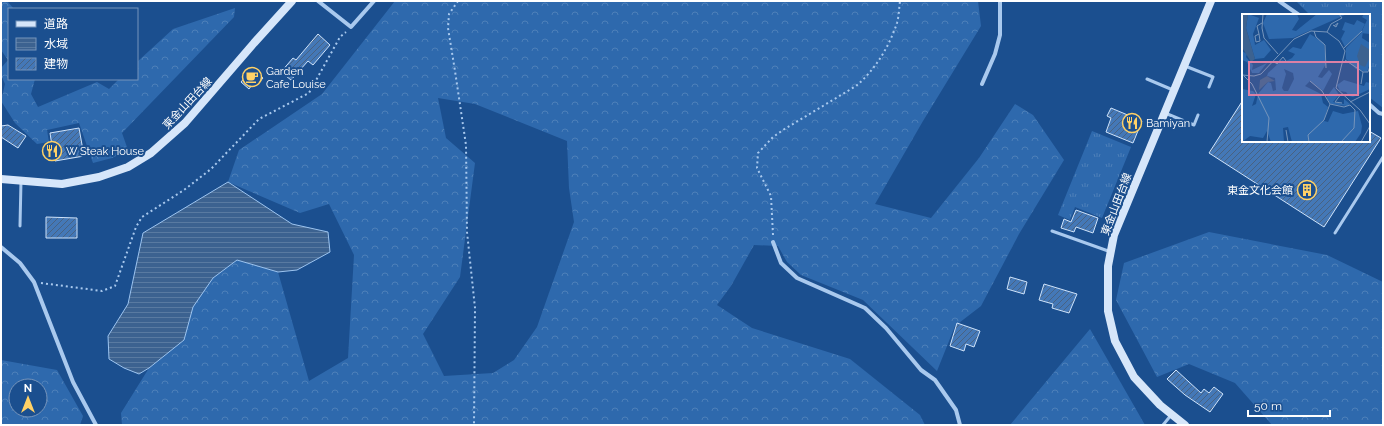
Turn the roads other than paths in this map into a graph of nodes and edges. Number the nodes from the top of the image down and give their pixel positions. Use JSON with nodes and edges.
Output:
{"nodes":[{"id":1,"x":292,"y":1,"type":"edge"},
{"id":2,"x":318,"y":1,"type":"edge"},
{"id":3,"x":374,"y":1,"type":"edge"},
{"id":4,"x":1000,"y":1,"type":"edge"},
{"id":5,"x":1212,"y":1,"type":"edge"},
{"id":6,"x":1279,"y":1,"type":"edge"},
{"id":7,"x":1293,"y":10,"type":"junction"},
{"id":8,"x":1291,"y":14,"type":"edge"},
{"id":9,"x":1298,"y":14,"type":"edge"},
{"id":10,"x":1185,"y":66,"type":"junction"},
{"id":11,"x":1147,"y":79,"type":"dead end"},
{"id":12,"x":982,"y":84,"type":"dead end"},
{"id":13,"x":1209,"y":87,"type":"dead end"},
{"id":14,"x":1174,"y":90,"type":"junction"},
{"id":15,"x":1370,"y":105,"type":"edge"},
{"id":16,"x":1165,"y":113,"type":"junction"},
{"id":17,"x":1198,"y":114,"type":"dead end"},
{"id":18,"x":1383,"y":114,"type":"edge"},
{"id":19,"x":1383,"y":157,"type":"edge"},
{"id":20,"x":1,"y":179,"type":"edge"},
{"id":21,"x":21,"y":181,"type":"junction"},
{"id":22,"x":20,"y":226,"type":"dead end"},
{"id":23,"x":1052,"y":231,"type":"dead end"},
{"id":24,"x":1335,"y":233,"type":"dead end"},
{"id":25,"x":774,"y":242,"type":"road end"},
{"id":26,"x":1,"y":247,"type":"edge"},
{"id":27,"x":1111,"y":252,"type":"junction"},
{"id":28,"x":1172,"y":414,"type":"junction"},
{"id":29,"x":96,"y":425,"type":"edge"},
{"id":30,"x":960,"y":425,"type":"edge"},
{"id":31,"x":1163,"y":425,"type":"edge"},
{"id":32,"x":1185,"y":425,"type":"edge"}],
"edges":[{"from":1,"to":21,"type":"main road","name":"東金山田台線"},
{"from":2,"to":3,"type":"street"},
{"from":4,"to":12,"type":"street"},
{"from":5,"to":10,"type":"main road","name":"東金山田台線"},
{"from":6,"to":7,"type":"street"},
{"from":7,"to":8,"type":"lane"},
{"from":7,"to":9,"type":"street"},
{"from":10,"to":13,"type":"lane"},
{"from":10,"to":14,"type":"main road","name":"東金山田台線"},
{"from":11,"to":14,"type":"lane"},
{"from":14,"to":16,"type":"main road","name":"東金山田台線"},
{"from":15,"to":18,"type":"street"},
{"from":16,"to":17,"type":"lane"},
{"from":16,"to":27,"type":"main road","name":"東金山田台線"},
{"from":19,"to":24,"type":"lane"},
{"from":20,"to":21,"type":"main road","name":"東金山田台線"},
{"from":21,"to":22,"type":"lane"},
{"from":23,"to":27,"type":"lane"},
{"from":25,"to":30,"type":"street"},
{"from":26,"to":29,"type":"street"},
{"from":27,"to":28,"type":"main road","name":"東金山田台線"},
{"from":28,"to":31,"type":"lane"},
{"from":28,"to":32,"type":"main road","name":"東金山田台線"}]}
